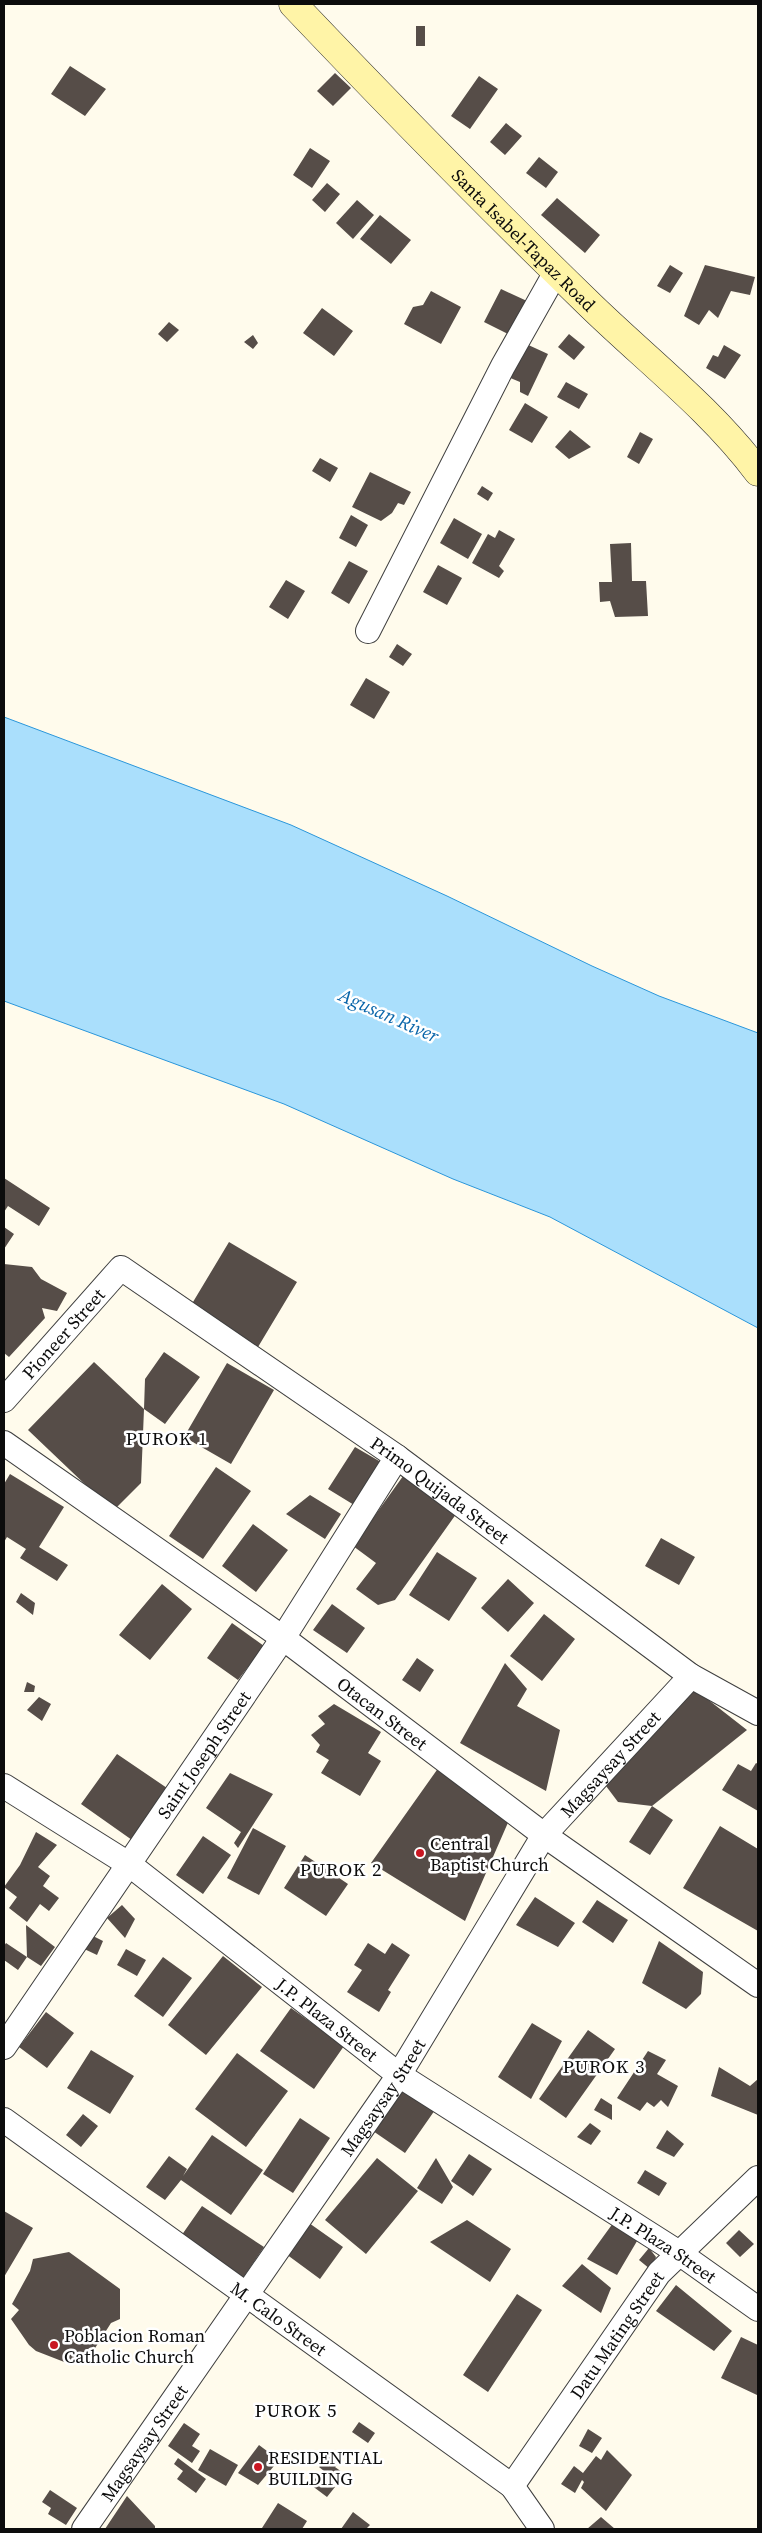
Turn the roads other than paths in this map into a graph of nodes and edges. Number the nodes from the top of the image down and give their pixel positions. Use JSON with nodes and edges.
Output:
{"nodes":[{"id":1,"x":293,"y":4,"type":"edge"},
{"id":2,"x":556,"y":272,"type":"junction"},
{"id":3,"x":758,"y":472,"type":"edge"},
{"id":4,"x":368,"y":631,"type":"dead end"},
{"id":5,"x":121,"y":1268,"type":"joint"},
{"id":6,"x":4,"y":1399,"type":"edge"},
{"id":7,"x":4,"y":1444,"type":"edge"},
{"id":8,"x":397,"y":1457,"type":"junction"},
{"id":9,"x":283,"y":1638,"type":"junction"},
{"id":10,"x":692,"y":1676,"type":"junction"},
{"id":11,"x":758,"y":1714,"type":"edge"},
{"id":12,"x":4,"y":1786,"type":"edge"},
{"id":13,"x":544,"y":1835,"type":"junction"},
{"id":14,"x":130,"y":1865,"type":"junction"},
{"id":15,"x":758,"y":1985,"type":"edge"},
{"id":16,"x":4,"y":2047,"type":"edge"},
{"id":17,"x":399,"y":2075,"type":"junction"},
{"id":18,"x":4,"y":2120,"type":"edge"},
{"id":19,"x":758,"y":2178,"type":"edge"},
{"id":20,"x":680,"y":2253,"type":"junction"},
{"id":21,"x":246,"y":2292,"type":"junction"},
{"id":22,"x":758,"y":2309,"type":"edge"},
{"id":23,"x":512,"y":2486,"type":"junction"},
{"id":24,"x":84,"y":2529,"type":"edge"},
{"id":25,"x":542,"y":2529,"type":"edge"}],
"edges":[{"from":1,"to":2,"type":"street","name":"Santa Isabel-Tapaz Road"},
{"from":2,"to":3,"type":"street","name":"Santa Isabel-Tapaz Road"},
{"from":2,"to":4,"type":"street"},
{"from":5,"to":6,"type":"street","name":"Pioneer Street"},
{"from":5,"to":8,"type":"street","name":"Primo Quijada Street"},
{"from":7,"to":9,"type":"street","name":"Otacan Street"},
{"from":8,"to":9,"type":"street","name":"Saint Joseph Street"},
{"from":8,"to":10,"type":"street","name":"Primo Quijada Street"},
{"from":9,"to":13,"type":"street","name":"Otacan Street"},
{"from":9,"to":14,"type":"street","name":"Saint Joseph Street"},
{"from":10,"to":11,"type":"street","name":"Primo Quijada Street"},
{"from":10,"to":13,"type":"street","name":"Magsaysay Street"},
{"from":12,"to":14,"type":"street","name":"J.P. Plaza Street"},
{"from":13,"to":15,"type":"street","name":"Otacan Street"},
{"from":13,"to":17,"type":"street","name":"Magsaysay Street"},
{"from":14,"to":16,"type":"street","name":"Saint Joseph Street"},
{"from":14,"to":17,"type":"street","name":"J.P. Plaza Street"},
{"from":17,"to":20,"type":"street","name":"J.P. Plaza Street"},
{"from":17,"to":21,"type":"street","name":"Magsaysay Street"},
{"from":18,"to":21,"type":"street","name":"M. Calo Street"},
{"from":19,"to":20,"type":"street","name":"Datu Mating Street"},
{"from":20,"to":22,"type":"street","name":"J.P. Plaza Street"},
{"from":20,"to":23,"type":"street","name":"Datu Mating Street"},
{"from":21,"to":23,"type":"street","name":"M. Calo Street"},
{"from":21,"to":24,"type":"street","name":"Magsaysay Street"},
{"from":23,"to":25,"type":"street","name":"M. Calo Street"}]}
